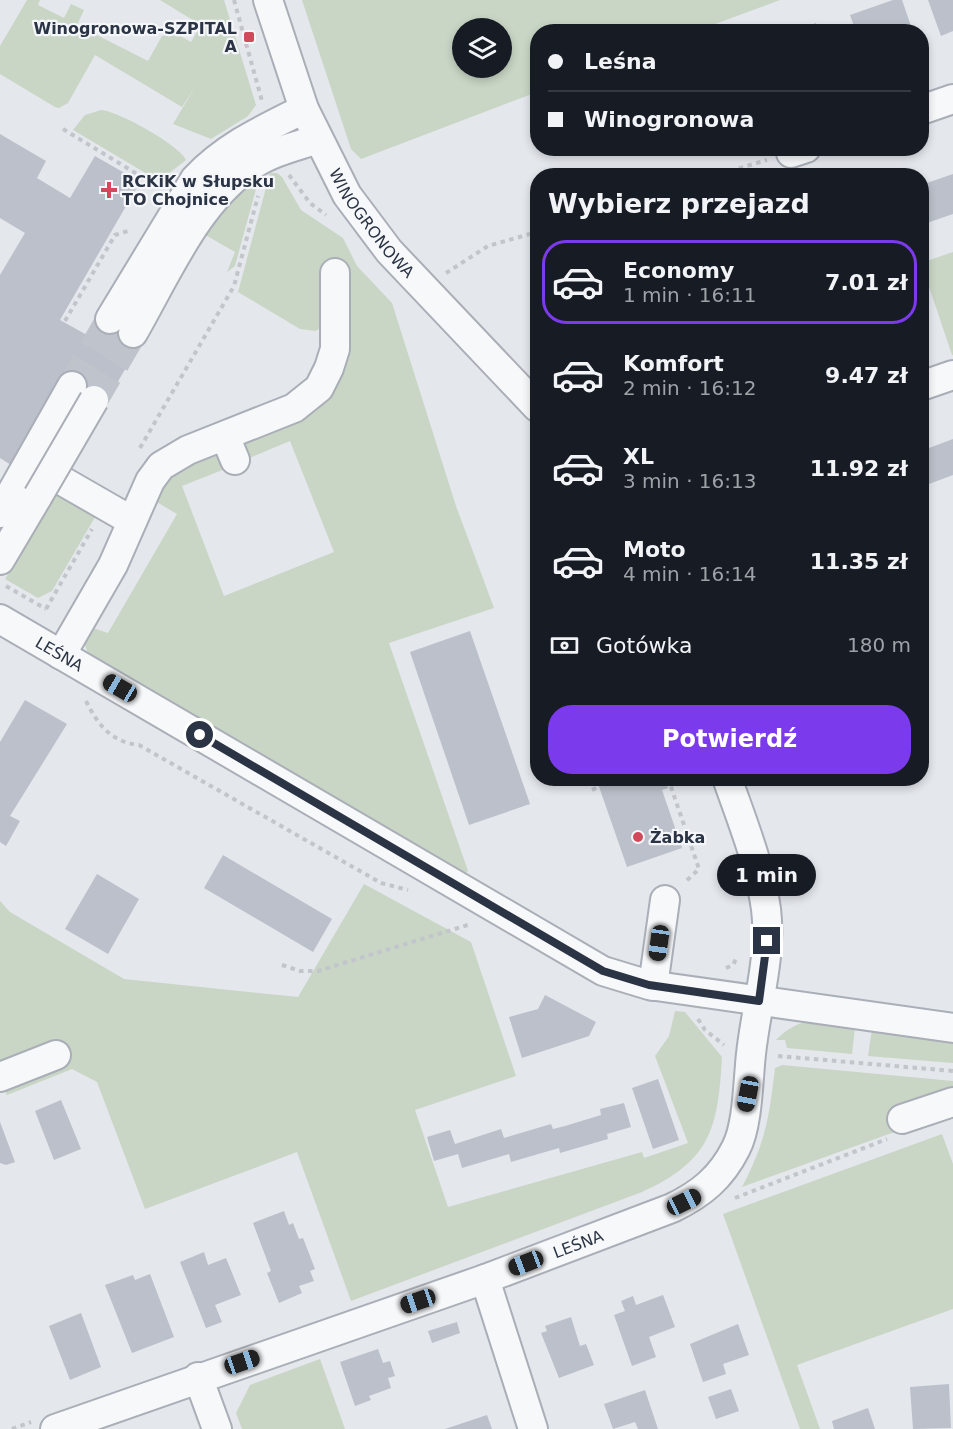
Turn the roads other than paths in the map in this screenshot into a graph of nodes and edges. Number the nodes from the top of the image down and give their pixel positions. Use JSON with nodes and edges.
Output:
{"nodes":[{"id":1,"x":268,"y":0,"type":"edge"},
{"id":2,"x":953,"y":99,"type":"edge"},
{"id":3,"x":929,"y":107,"type":"edge"},
{"id":4,"x":304,"y":109,"type":"junction"},
{"id":5,"x":318,"y":140,"type":"junction"},
{"id":6,"x":335,"y":273,"type":"dead end"},
{"id":7,"x":953,"y":375,"type":"edge"},
{"id":8,"x":929,"y":383,"type":"edge"},
{"id":9,"x":83,"y":393,"type":"tunnel mouth"},
{"id":10,"x":530,"y":399,"type":"edge"},
{"id":11,"x":41,"y":475,"type":"junction"},
{"id":12,"x":0,"y":513,"type":"edge"},
{"id":13,"x":132,"y":521,"type":"junction"},
{"id":14,"x":0,"y":560,"type":"edge"},
{"id":15,"x":0,"y":619,"type":"edge"},
{"id":16,"x":61,"y":655,"type":"junction"},
{"id":17,"x":730,"y":786,"type":"edge"},
{"id":18,"x":665,"y":900,"type":"road end"},
{"id":19,"x":653,"y":986,"type":"junction"},
{"id":20,"x":759,"y":1001,"type":"junction"},
{"id":21,"x":953,"y":1028,"type":"edge"},
{"id":22,"x":56,"y":1055,"type":"dead end"},
{"id":23,"x":0,"y":1077,"type":"edge"},
{"id":24,"x":953,"y":1102,"type":"edge"},
{"id":25,"x":902,"y":1119,"type":"dead end"},
{"id":26,"x":485,"y":1279,"type":"junction"},
{"id":27,"x":198,"y":1377,"type":"junction"},
{"id":28,"x":56,"y":1429,"type":"edge"},
{"id":29,"x":216,"y":1429,"type":"edge"},
{"id":30,"x":533,"y":1429,"type":"edge"}],
"edges":[{"from":1,"to":4,"type":"street","name":"WINOGRONOWA"},
{"from":2,"to":3,"type":"street"},
{"from":4,"to":5,"type":"street","name":"WINOGRONOWA"},
{"from":4,"to":5,"type":"street"},
{"from":5,"to":10,"type":"street","name":"WINOGRONOWA"},
{"from":6,"to":13,"type":"street"},
{"from":7,"to":8,"type":"street"},
{"from":9,"to":11,"type":"street","bridge":true},
{"from":11,"to":12,"type":"street"},
{"from":11,"to":13,"type":"street"},
{"from":11,"to":14,"type":"street"},
{"from":13,"to":16,"type":"street"},
{"from":15,"to":16,"type":"street","name":"LEŚNA"},
{"from":16,"to":19,"type":"street","name":"LEŚNA"},
{"from":17,"to":20,"type":"street"},
{"from":18,"to":19,"type":"street"},
{"from":19,"to":20,"type":"street","name":"LEŚNA"},
{"from":20,"to":21,"type":"street","name":"LEŚNA"},
{"from":20,"to":26,"type":"street","name":"LEŚNA"},
{"from":22,"to":23,"type":"street"},
{"from":24,"to":25,"type":"street"},
{"from":26,"to":27,"type":"street","name":"LEŚNA"},
{"from":26,"to":30,"type":"street"},
{"from":27,"to":28,"type":"street","name":"LEŚNA"},
{"from":27,"to":29,"type":"street"}]}
